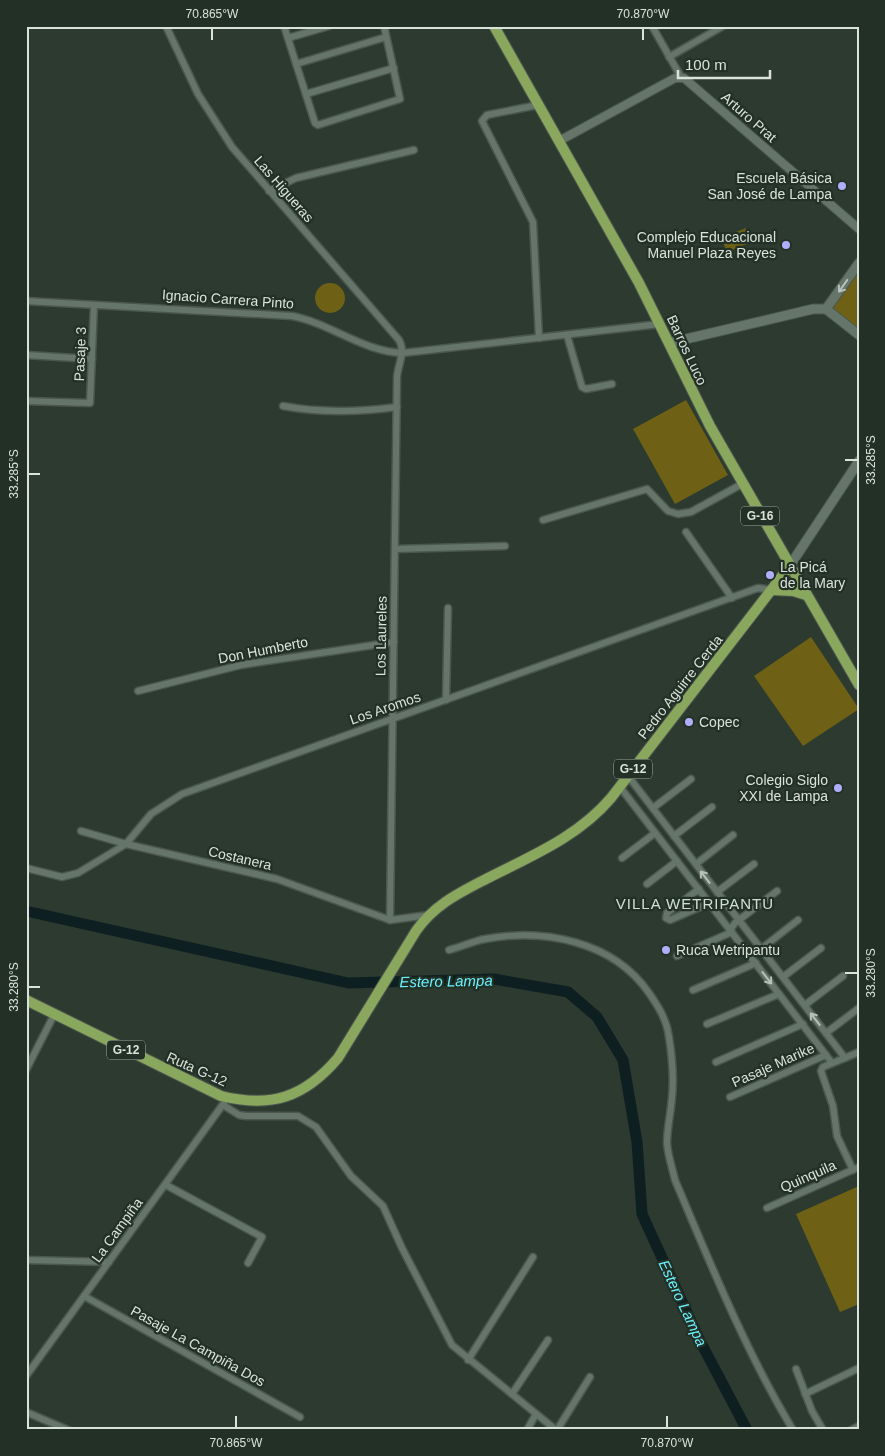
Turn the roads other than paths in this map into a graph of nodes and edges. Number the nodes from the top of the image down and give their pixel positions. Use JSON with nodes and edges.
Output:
{"nodes":[{"id":1,"x":166,"y":26,"type":"edge"},
{"id":2,"x":284,"y":26,"type":"edge"},
{"id":3,"x":329,"y":26,"type":"edge"},
{"id":4,"x":384,"y":26,"type":"edge"},
{"id":5,"x":494,"y":26,"type":"edge"},
{"id":6,"x":652,"y":26,"type":"edge"},
{"id":7,"x":719,"y":27,"type":"edge"},
{"id":8,"x":288,"y":38,"type":"junction"},
{"id":9,"x":386,"y":38,"type":"junction"},
{"id":10,"x":669,"y":57,"type":"junction"},
{"id":11,"x":296,"y":64,"type":"junction"},
{"id":12,"x":394,"y":68,"type":"junction"},
{"id":13,"x":681,"y":77,"type":"junction"},
{"id":14,"x":306,"y":94,"type":"junction"},
{"id":15,"x":538,"y":104,"type":"junction"},
{"id":16,"x":559,"y":141,"type":"junction"},
{"id":17,"x":414,"y":150,"type":"dead end"},
{"id":18,"x":271,"y":189,"type":"junction"},
{"id":19,"x":859,"y":229,"type":"edge"},
{"id":20,"x":859,"y":263,"type":"edge"},
{"id":21,"x":26,"y":301,"type":"edge"},
{"id":22,"x":94,"y":305,"type":"junction"},
{"id":23,"x":826,"y":309,"type":"junction"},
{"id":24,"x":660,"y":324,"type":"junction"},
{"id":25,"x":859,"y":334,"type":"edge"},
{"id":26,"x":567,"y":335,"type":"junction"},
{"id":27,"x":539,"y":338,"type":"junction"},
{"id":28,"x":669,"y":342,"type":"junction"},
{"id":29,"x":403,"y":353,"type":"junction"},
{"id":30,"x":26,"y":354,"type":"edge"},
{"id":31,"x":92,"y":359,"type":"junction"},
{"id":32,"x":612,"y":384,"type":"dead end"},
{"id":33,"x":26,"y":401,"type":"edge"},
{"id":34,"x":283,"y":406,"type":"dead end"},
{"id":35,"x":397,"y":407,"type":"junction"},
{"id":36,"x":859,"y":461,"type":"edge"},
{"id":37,"x":742,"y":484,"type":"junction"},
{"id":38,"x":543,"y":520,"type":"dead end"},
{"id":39,"x":686,"y":532,"type":"dead end"},
{"id":40,"x":505,"y":546,"type":"dead end"},
{"id":41,"x":398,"y":549,"type":"junction"},
{"id":42,"x":789,"y":567,"type":"junction"},
{"id":43,"x":772,"y":590,"type":"junction"},
{"id":44,"x":806,"y":595,"type":"junction"},
{"id":45,"x":732,"y":598,"type":"junction"},
{"id":46,"x":448,"y":608,"type":"dead end"},
{"id":47,"x":394,"y":642,"type":"junction"},
{"id":48,"x":859,"y":685,"type":"edge"},
{"id":49,"x":138,"y":691,"type":"dead end"},
{"id":50,"x":446,"y":700,"type":"junction"},
{"id":51,"x":393,"y":719,"type":"junction"},
{"id":52,"x":628,"y":776,"type":"junction"},
{"id":53,"x":691,"y":779,"type":"dead end"},
{"id":54,"x":620,"y":787,"type":"junction"},
{"id":55,"x":651,"y":806,"type":"junction"},
{"id":56,"x":712,"y":807,"type":"dead end"},
{"id":57,"x":639,"y":811,"type":"junction"},
{"id":58,"x":81,"y":831,"type":"dead end"},
{"id":59,"x":655,"y":833,"type":"junction"},
{"id":60,"x":733,"y":835,"type":"dead end"},
{"id":61,"x":674,"y":836,"type":"junction"},
{"id":62,"x":126,"y":844,"type":"junction"},
{"id":63,"x":622,"y":858,"type":"dead end"},
{"id":64,"x":677,"y":861,"type":"junction"},
{"id":65,"x":696,"y":864,"type":"junction"},
{"id":66,"x":754,"y":864,"type":"dead end"},
{"id":67,"x":26,"y":868,"type":"edge"},
{"id":68,"x":647,"y":884,"type":"dead end"},
{"id":69,"x":699,"y":889,"type":"junction"},
{"id":70,"x":777,"y":891,"type":"dead end"},
{"id":71,"x":718,"y":892,"type":"junction"},
{"id":72,"x":709,"y":903,"type":"junction"},
{"id":73,"x":734,"y":914,"type":"junction"},
{"id":74,"x":429,"y":915,"type":"junction"},
{"id":75,"x":390,"y":920,"type":"junction"},
{"id":76,"x":798,"y":920,"type":"dead end"},
{"id":77,"x":740,"y":921,"type":"junction"},
{"id":78,"x":724,"y":922,"type":"junction"},
{"id":79,"x":731,"y":931,"type":"junction"},
{"id":80,"x":821,"y":948,"type":"dead end"},
{"id":81,"x":761,"y":949,"type":"junction"},
{"id":82,"x":449,"y":950,"type":"dead end"},
{"id":83,"x":678,"y":956,"type":"dead end"},
{"id":84,"x":756,"y":963,"type":"junction"},
{"id":85,"x":843,"y":976,"type":"dead end"},
{"id":86,"x":783,"y":977,"type":"junction"},
{"id":87,"x":693,"y":990,"type":"dead end"},
{"id":88,"x":779,"y":994,"type":"junction"},
{"id":89,"x":26,"y":1000,"type":"edge"},
{"id":90,"x":805,"y":1005,"type":"junction"},
{"id":91,"x":859,"y":1008,"type":"edge"},
{"id":92,"x":54,"y":1014,"type":"junction"},
{"id":93,"x":707,"y":1024,"type":"dead end"},
{"id":94,"x":803,"y":1024,"type":"junction"},
{"id":95,"x":826,"y":1033,"type":"junction"},
{"id":96,"x":833,"y":1042,"type":"junction"},
{"id":97,"x":824,"y":1052,"type":"junction"},
{"id":98,"x":859,"y":1052,"type":"edge"},
{"id":99,"x":845,"y":1058,"type":"junction"},
{"id":100,"x":716,"y":1062,"type":"dead end"},
{"id":101,"x":832,"y":1063,"type":"junction"},
{"id":102,"x":26,"y":1070,"type":"edge"},
{"id":103,"x":730,"y":1097,"type":"dead end"},
{"id":104,"x":225,"y":1101,"type":"junction"},
{"id":105,"x":856,"y":1169,"type":"edge"},
{"id":106,"x":166,"y":1185,"type":"junction"},
{"id":107,"x":768,"y":1208,"type":"dead end"},
{"id":108,"x":533,"y":1257,"type":"dead end"},
{"id":109,"x":26,"y":1260,"type":"edge"},
{"id":110,"x":109,"y":1262,"type":"junction"},
{"id":111,"x":248,"y":1263,"type":"dead end"},
{"id":112,"x":84,"y":1296,"type":"junction"},
{"id":113,"x":548,"y":1340,"type":"dead end"},
{"id":114,"x":468,"y":1360,"type":"junction"},
{"id":115,"x":859,"y":1368,"type":"edge"},
{"id":116,"x":796,"y":1369,"type":"dead end"},
{"id":117,"x":26,"y":1376,"type":"edge"},
{"id":118,"x":590,"y":1377,"type":"dead end"},
{"id":119,"x":512,"y":1394,"type":"junction"},
{"id":120,"x":805,"y":1394,"type":"junction"},
{"id":121,"x":26,"y":1412,"type":"edge"},
{"id":122,"x":536,"y":1414,"type":"junction"},
{"id":123,"x":300,"y":1416,"type":"dead end"},
{"id":124,"x":859,"y":1426,"type":"edge"},
{"id":125,"x":68,"y":1430,"type":"edge"},
{"id":126,"x":527,"y":1430,"type":"edge"},
{"id":127,"x":556,"y":1430,"type":"edge"},
{"id":128,"x":793,"y":1430,"type":"edge"},
{"id":129,"x":823,"y":1430,"type":"edge"},
{"id":130,"x":851,"y":1430,"type":"edge"}],
"edges":[{"from":1,"to":18,"type":"street","name":"Las Higueras"},
{"from":2,"to":8,"type":"street"},
{"from":3,"to":8,"type":"street"},
{"from":4,"to":9,"type":"street"},
{"from":5,"to":15,"type":"main road","name":"Barros Luco","number":"G-16"},
{"from":6,"to":10,"type":"street"},
{"from":7,"to":10,"type":"street"},
{"from":8,"to":11,"type":"street"},
{"from":9,"to":11,"type":"street"},
{"from":9,"to":12,"type":"street"},
{"from":10,"to":13,"type":"street"},
{"from":11,"to":14,"type":"street"},
{"from":12,"to":14,"type":"street"},
{"from":12,"to":14,"type":"street"},
{"from":13,"to":16,"type":"street"},
{"from":13,"to":19,"type":"street","name":"Arturo Prat"},
{"from":15,"to":16,"type":"main road","name":"Barros Luco","number":"G-16"},
{"from":15,"to":27,"type":"street"},
{"from":16,"to":24,"type":"main road","name":"Barros Luco","number":"G-16"},
{"from":17,"to":18,"type":"street"},
{"from":18,"to":29,"type":"street","name":"Las Higueras"},
{"from":20,"to":23,"type":"main road","one_way":true},
{"from":21,"to":22,"type":"street","name":"Ignacio Carrera Pinto"},
{"from":22,"to":29,"type":"street","name":"Ignacio Carrera Pinto"},
{"from":22,"to":31,"type":"street","name":"Pasaje 3"},
{"from":23,"to":25,"type":"main road"},
{"from":23,"to":28,"type":"main road"},
{"from":24,"to":26,"type":"street","name":"Ignacio Carrera Pinto"},
{"from":24,"to":28,"type":"main road","name":"Barros Luco","number":"G-16"},
{"from":26,"to":27,"type":"street","name":"Ignacio Carrera Pinto"},
{"from":26,"to":32,"type":"street"},
{"from":27,"to":29,"type":"street","name":"Ignacio Carrera Pinto"},
{"from":28,"to":37,"type":"main road","name":"Barros Luco","number":"G-16"},
{"from":29,"to":35,"type":"street","name":"Los Laureles"},
{"from":30,"to":31,"type":"street"},
{"from":31,"to":33,"type":"street","name":"Pasaje 3"},
{"from":34,"to":35,"type":"street"},
{"from":35,"to":41,"type":"street","name":"Los Laureles"},
{"from":36,"to":42,"type":"main road","name":"Pedro Aguirre Cerda"},
{"from":37,"to":38,"type":"street"},
{"from":37,"to":42,"type":"main road","name":"Barros Luco","number":"G-16"},
{"from":39,"to":45,"type":"street"},
{"from":40,"to":41,"type":"street"},
{"from":41,"to":47,"type":"street","name":"Los Laureles"},
{"from":42,"to":43,"type":"main road","name":"Pedro Aguirre Cerda","number":"G-12"},
{"from":42,"to":44,"type":"main road","name":"Barros Luco","number":"G-16"},
{"from":43,"to":44,"type":"main road"},
{"from":43,"to":45,"type":"street","name":"Los Aromos"},
{"from":43,"to":52,"type":"main road","name":"Pedro Aguirre Cerda","number":"G-12"},
{"from":44,"to":48,"type":"main road","name":"Barros Luco","number":"G-16"},
{"from":45,"to":50,"type":"street","name":"Los Aromos"},
{"from":46,"to":50,"type":"street"},
{"from":47,"to":49,"type":"street","name":"Don Humberto"},
{"from":47,"to":51,"type":"street","name":"Los Laureles"},
{"from":50,"to":51,"type":"street","name":"Los Aromos"},
{"from":51,"to":62,"type":"street","name":"Los Aromos"},
{"from":51,"to":75,"type":"street","name":"Los Laureles"},
{"from":52,"to":54,"type":"main road","name":"Pedro Aguirre Cerda","number":"G-12"},
{"from":52,"to":55,"type":"street"},
{"from":53,"to":55,"type":"street"},
{"from":54,"to":57,"type":"street"},
{"from":54,"to":74,"type":"main road","name":"Pedro Aguirre Cerda","number":"G-12"},
{"from":55,"to":57,"type":"street"},
{"from":55,"to":61,"type":"street"},
{"from":56,"to":61,"type":"street"},
{"from":57,"to":59,"type":"street"},
{"from":58,"to":62,"type":"street","name":"Costanera"},
{"from":59,"to":63,"type":"street"},
{"from":59,"to":64,"type":"street"},
{"from":60,"to":65,"type":"street"},
{"from":61,"to":65,"type":"street"},
{"from":62,"to":67,"type":"street","name":"Los Aromos"},
{"from":62,"to":75,"type":"street","name":"Costanera"},
{"from":64,"to":68,"type":"street"},
{"from":64,"to":69,"type":"street"},
{"from":71,"to":65,"type":"street","one_way":true},
{"from":66,"to":71,"type":"street"},
{"from":69,"to":72,"type":"street"},
{"from":69,"to":72,"type":"street"},
{"from":70,"to":77,"type":"street"},
{"from":71,"to":73,"type":"street"},
{"from":72,"to":78,"type":"street"},
{"from":73,"to":77,"type":"street"},
{"from":73,"to":78,"type":"street"},
{"from":74,"to":75,"type":"street"},
{"from":74,"to":104,"type":"main road","name":"Ruta G-12","number":"G-12"},
{"from":76,"to":81,"type":"street"},
{"from":77,"to":79,"type":"street"},
{"from":77,"to":81,"type":"street"},
{"from":78,"to":79,"type":"street"},
{"from":79,"to":83,"type":"street"},
{"from":79,"to":84,"type":"street"},
{"from":80,"to":86,"type":"street"},
{"from":81,"to":86,"type":"street"},
{"from":82,"to":128,"type":"street"},
{"from":84,"to":87,"type":"street"},
{"from":84,"to":88,"type":"street","one_way":true},
{"from":85,"to":90,"type":"street"},
{"from":86,"to":90,"type":"street"},
{"from":88,"to":93,"type":"street"},
{"from":88,"to":94,"type":"street"},
{"from":89,"to":92,"type":"main road","name":"Ruta G-12","number":"G-12"},
{"from":95,"to":90,"type":"street","one_way":true},
{"from":91,"to":95,"type":"street"},
{"from":92,"to":102,"type":"street"},
{"from":92,"to":104,"type":"main road","name":"Ruta G-12","number":"G-12"},
{"from":94,"to":97,"type":"street"},
{"from":94,"to":100,"type":"street"},
{"from":95,"to":96,"type":"street"},
{"from":96,"to":97,"type":"street","name":"Pasaje Marike"},
{"from":96,"to":99,"type":"street"},
{"from":97,"to":101,"type":"street"},
{"from":97,"to":103,"type":"street","name":"Pasaje Marike"},
{"from":98,"to":99,"type":"street"},
{"from":99,"to":101,"type":"street"},
{"from":101,"to":105,"type":"street"},
{"from":104,"to":106,"type":"street","name":"La Campiña"},
{"from":104,"to":114,"type":"street"},
{"from":105,"to":107,"type":"street","name":"Quinquila"},
{"from":106,"to":110,"type":"street","name":"La Campiña"},
{"from":106,"to":111,"type":"street"},
{"from":108,"to":114,"type":"street"},
{"from":109,"to":110,"type":"street"},
{"from":110,"to":112,"type":"street","name":"La Campiña"},
{"from":112,"to":117,"type":"street","name":"La Campiña"},
{"from":112,"to":123,"type":"street","name":"Pasaje La Campiña Dos"},
{"from":113,"to":119,"type":"street"},
{"from":114,"to":119,"type":"street"},
{"from":115,"to":120,"type":"street"},
{"from":116,"to":120,"type":"street"},
{"from":118,"to":127,"type":"street"},
{"from":119,"to":122,"type":"street"},
{"from":120,"to":129,"type":"street"},
{"from":121,"to":125,"type":"street"},
{"from":122,"to":126,"type":"street"},
{"from":122,"to":127,"type":"street"},
{"from":124,"to":130,"type":"street"}]}
